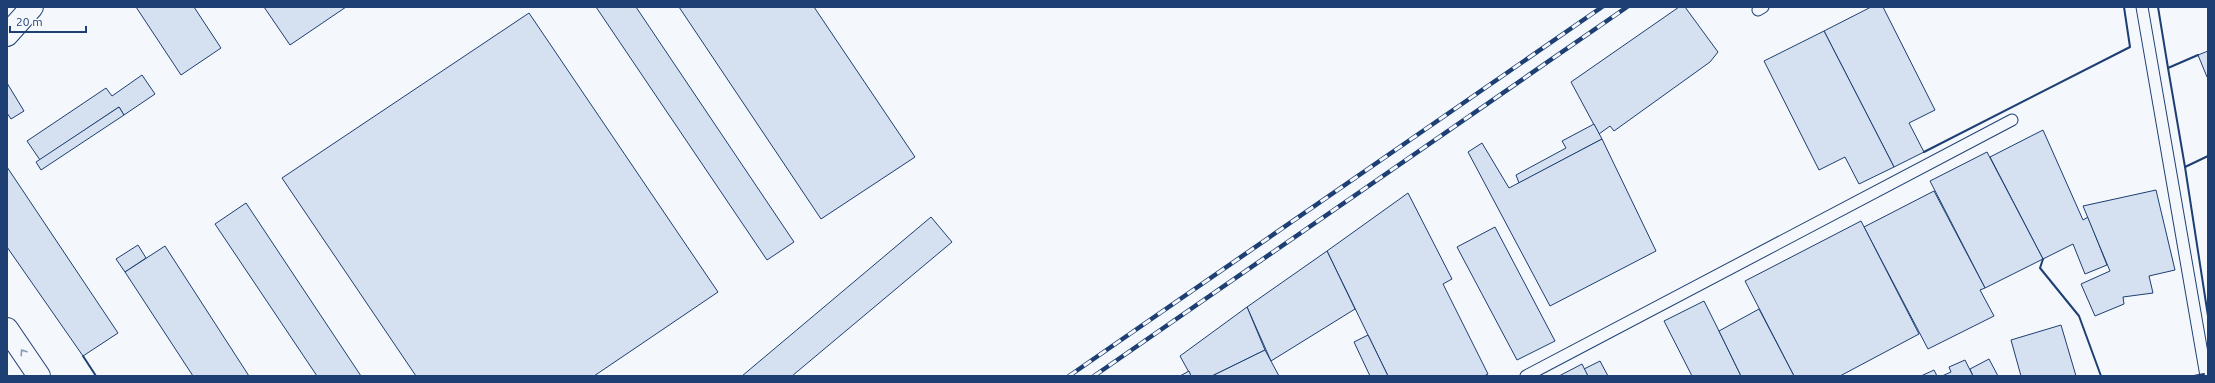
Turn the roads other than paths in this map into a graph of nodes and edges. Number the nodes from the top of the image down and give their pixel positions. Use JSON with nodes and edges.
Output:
{"nodes":[{"id":1,"x":32,"y":7,"type":"edge"},
{"id":2,"x":2142,"y":7,"type":"edge"},
{"id":3,"x":7,"y":35,"type":"edge"},
{"id":4,"x":2012,"y":120,"type":"dead end"},
{"id":5,"x":7,"y":329,"type":"edge"},
{"id":6,"x":39,"y":376,"type":"edge"},
{"id":7,"x":1526,"y":376,"type":"edge"},
{"id":8,"x":2206,"y":376,"type":"edge"}],
"edges":[{"from":1,"to":3,"type":"street"},
{"from":2,"to":8,"type":"lane"},
{"from":4,"to":7,"type":"lane"},
{"from":6,"to":5,"type":"street","one_way":true}]}
